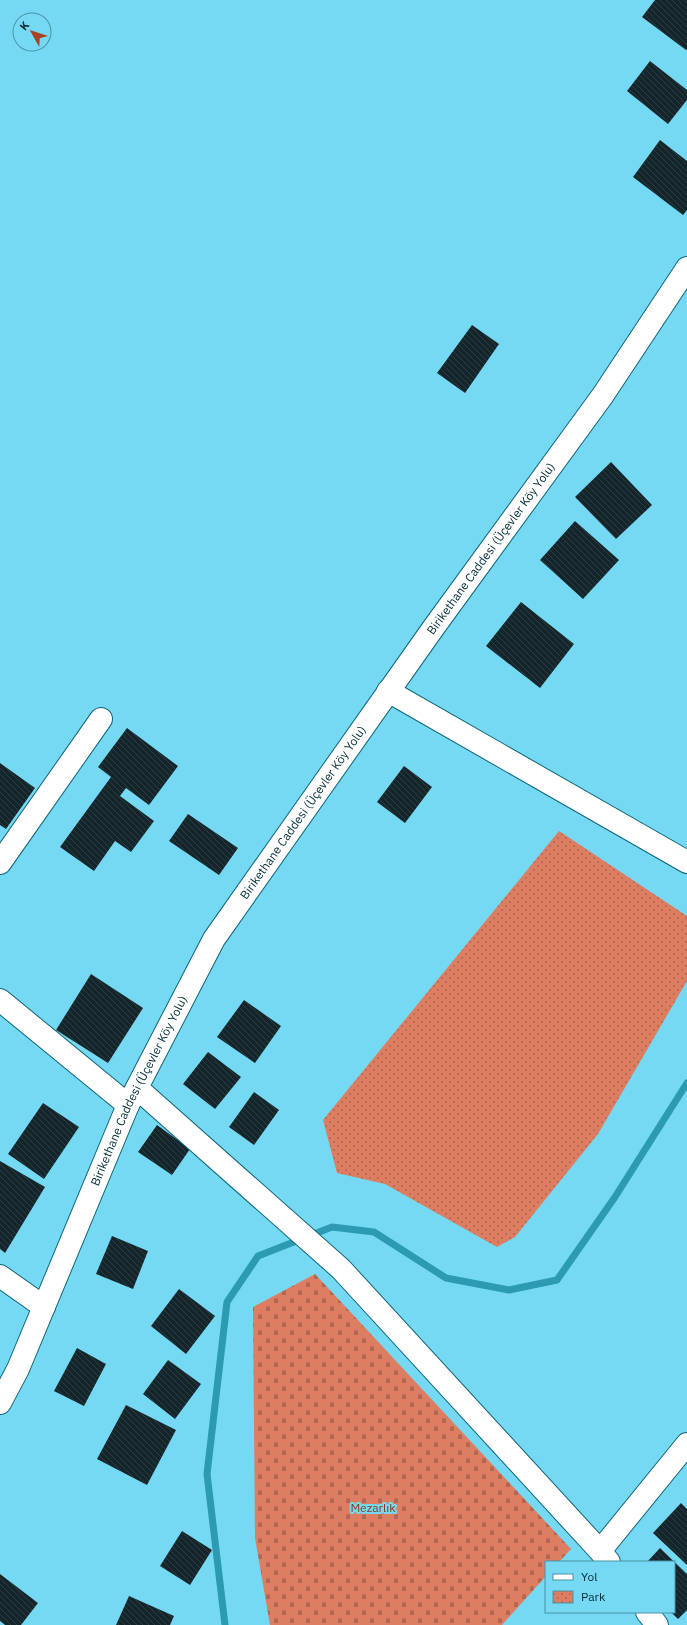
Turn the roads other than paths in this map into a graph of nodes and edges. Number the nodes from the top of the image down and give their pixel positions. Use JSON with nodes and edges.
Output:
{"nodes":[{"id":1,"x":687,"y":268,"type":"edge"},
{"id":2,"x":388,"y":691,"type":"junction"},
{"id":3,"x":101,"y":719,"type":"dead end"},
{"id":4,"x":687,"y":862,"type":"edge"},
{"id":5,"x":0,"y":863,"type":"edge"},
{"id":6,"x":0,"y":1000,"type":"edge"},
{"id":7,"x":133,"y":1096,"type":"junction"},
{"id":8,"x":0,"y":1276,"type":"edge"},
{"id":9,"x":44,"y":1307,"type":"junction"},
{"id":10,"x":0,"y":1403,"type":"edge"},
{"id":11,"x":687,"y":1444,"type":"edge"},
{"id":12,"x":604,"y":1557,"type":"edge"},
{"id":13,"x":648,"y":1613,"type":"edge"},
{"id":14,"x":657,"y":1625,"type":"edge"}],
"edges":[{"from":1,"to":2,"type":"street","name":"Birikethane Caddesi (Üçevler Köy Yolu)"},
{"from":2,"to":4,"type":"street"},
{"from":2,"to":7,"type":"street","name":"Birikethane Caddesi (Üçevler Köy Yolu)"},
{"from":3,"to":5,"type":"street"},
{"from":6,"to":7,"type":"street"},
{"from":7,"to":9,"type":"street","name":"Birikethane Caddesi (Üçevler Köy Yolu)"},
{"from":7,"to":12,"type":"street"},
{"from":8,"to":9,"type":"street"},
{"from":9,"to":10,"type":"street","name":"Birikethane Caddesi (Üçevler Köy Yolu)"},
{"from":11,"to":12,"type":"street"},
{"from":13,"to":14,"type":"street"}]}
